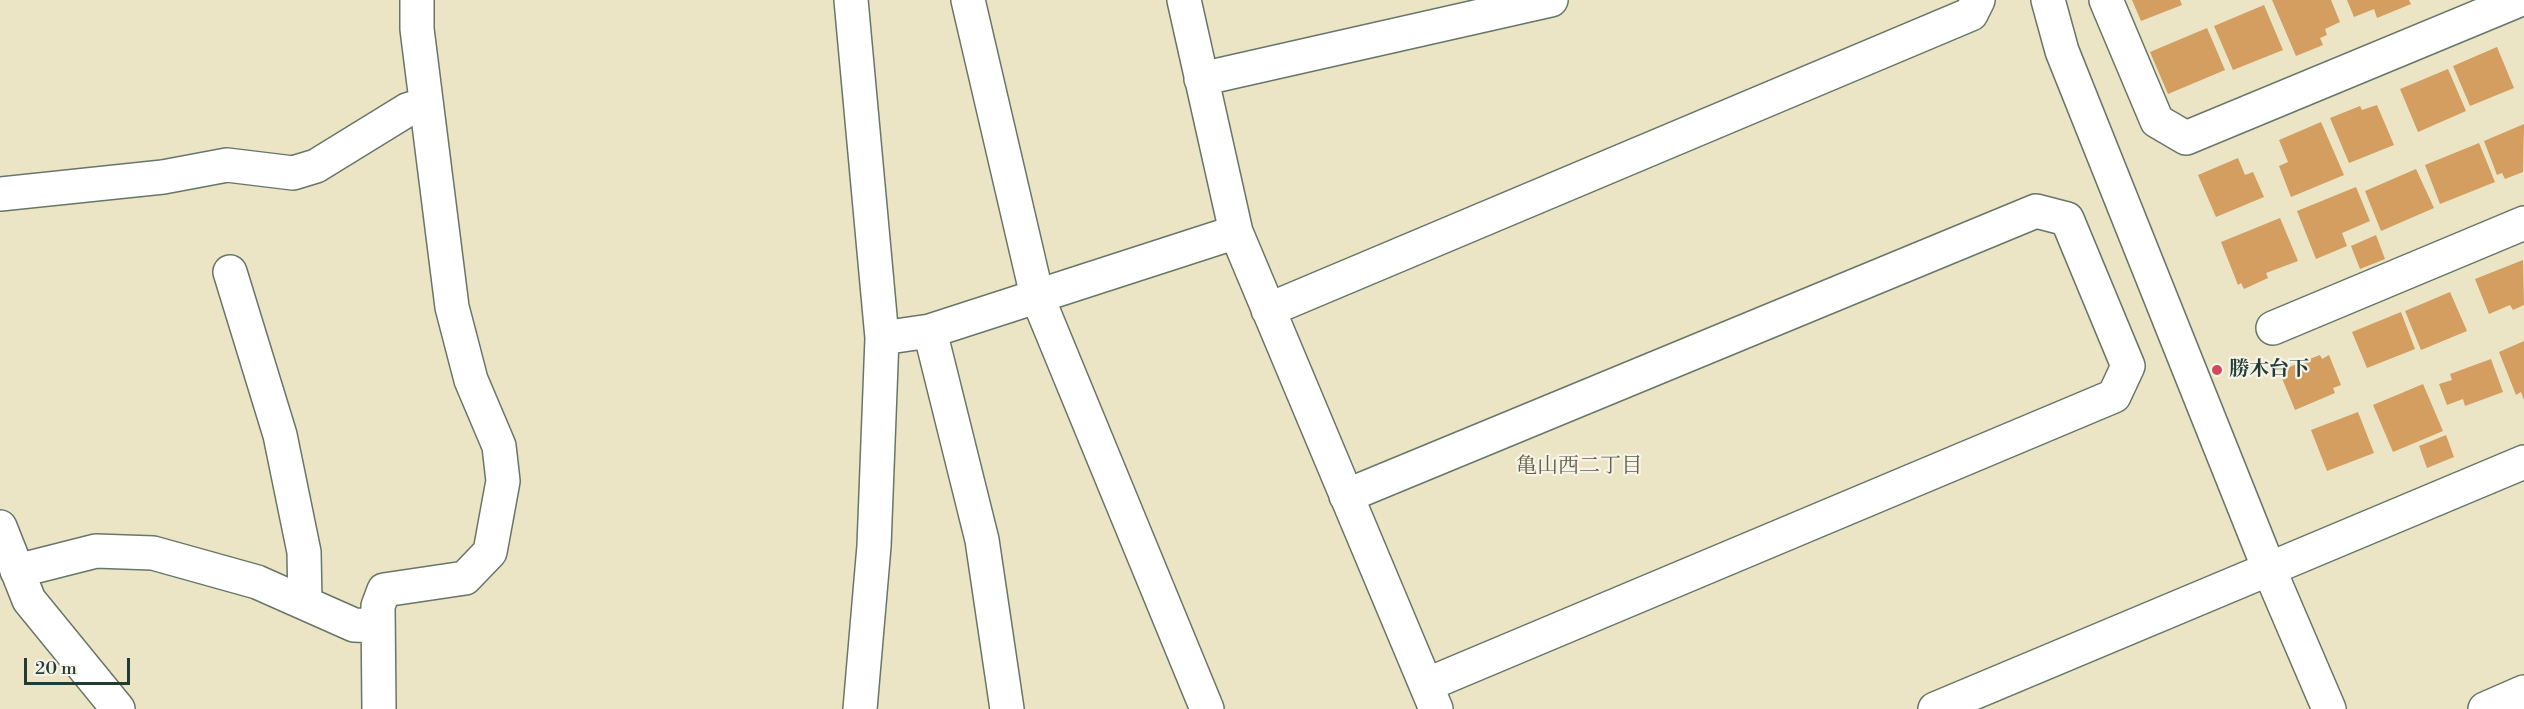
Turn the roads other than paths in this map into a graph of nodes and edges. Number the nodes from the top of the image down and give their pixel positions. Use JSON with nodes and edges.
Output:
{"nodes":[{"id":1,"x":417,"y":0,"type":"edge"},
{"id":2,"x":851,"y":0,"type":"edge"},
{"id":3,"x":968,"y":0,"type":"edge"},
{"id":4,"x":1184,"y":0,"type":"edge"},
{"id":5,"x":1551,"y":0,"type":"edge"},
{"id":6,"x":1978,"y":0,"type":"edge"},
{"id":7,"x":2048,"y":0,"type":"edge"},
{"id":8,"x":2106,"y":0,"type":"edge"},
{"id":9,"x":2519,"y":0,"type":"edge"},
{"id":10,"x":1201,"y":79,"type":"junction"},
{"id":11,"x":426,"y":104,"type":"junction"},
{"id":12,"x":0,"y":194,"type":"edge"},
{"id":13,"x":2524,"y":223,"type":"edge"},
{"id":14,"x":1236,"y":232,"type":"junction"},
{"id":15,"x":230,"y":272,"type":"dead end"},
{"id":16,"x":1037,"y":296,"type":"junction"},
{"id":17,"x":1268,"y":310,"type":"junction"},
{"id":18,"x":2273,"y":328,"type":"dead end"},
{"id":19,"x":930,"y":332,"type":"junction"},
{"id":20,"x":882,"y":338,"type":"junction"},
{"id":21,"x":2524,"y":462,"type":"edge"},
{"id":22,"x":1346,"y":495,"type":"junction"},
{"id":23,"x":0,"y":526,"type":"edge"},
{"id":24,"x":2269,"y":569,"type":"junction"},
{"id":25,"x":17,"y":571,"type":"junction"},
{"id":26,"x":305,"y":603,"type":"junction"},
{"id":27,"x":378,"y":627,"type":"junction"},
{"id":28,"x":2524,"y":692,"type":"edge"},
{"id":29,"x":1431,"y":697,"type":"edge"},
{"id":30,"x":118,"y":709,"type":"edge"},
{"id":31,"x":379,"y":709,"type":"edge"},
{"id":32,"x":860,"y":709,"type":"edge"},
{"id":33,"x":1007,"y":709,"type":"edge"},
{"id":34,"x":1207,"y":709,"type":"edge"},
{"id":35,"x":1935,"y":709,"type":"edge"},
{"id":36,"x":2329,"y":709,"type":"edge"},
{"id":37,"x":2485,"y":709,"type":"edge"}],
"edges":[{"from":1,"to":11,"type":"street"},
{"from":2,"to":20,"type":"street"},
{"from":3,"to":16,"type":"street"},
{"from":4,"to":10,"type":"street"},
{"from":5,"to":10,"type":"street"},
{"from":6,"to":17,"type":"street"},
{"from":7,"to":24,"type":"street"},
{"from":8,"to":9,"type":"street"},
{"from":10,"to":14,"type":"street"},
{"from":11,"to":12,"type":"street"},
{"from":11,"to":27,"type":"street"},
{"from":13,"to":18,"type":"street"},
{"from":14,"to":16,"type":"street"},
{"from":14,"to":17,"type":"street"},
{"from":15,"to":26,"type":"street"},
{"from":16,"to":19,"type":"street"},
{"from":16,"to":34,"type":"street"},
{"from":17,"to":22,"type":"street"},
{"from":19,"to":20,"type":"street"},
{"from":19,"to":33,"type":"street"},
{"from":20,"to":32,"type":"street"},
{"from":21,"to":24,"type":"street"},
{"from":22,"to":29,"type":"street"},
{"from":22,"to":29,"type":"street"},
{"from":23,"to":25,"type":"street"},
{"from":24,"to":35,"type":"street"},
{"from":24,"to":36,"type":"street"},
{"from":25,"to":26,"type":"street"},
{"from":25,"to":30,"type":"street"},
{"from":26,"to":27,"type":"street"},
{"from":27,"to":31,"type":"street"},
{"from":28,"to":37,"type":"street"}]}
